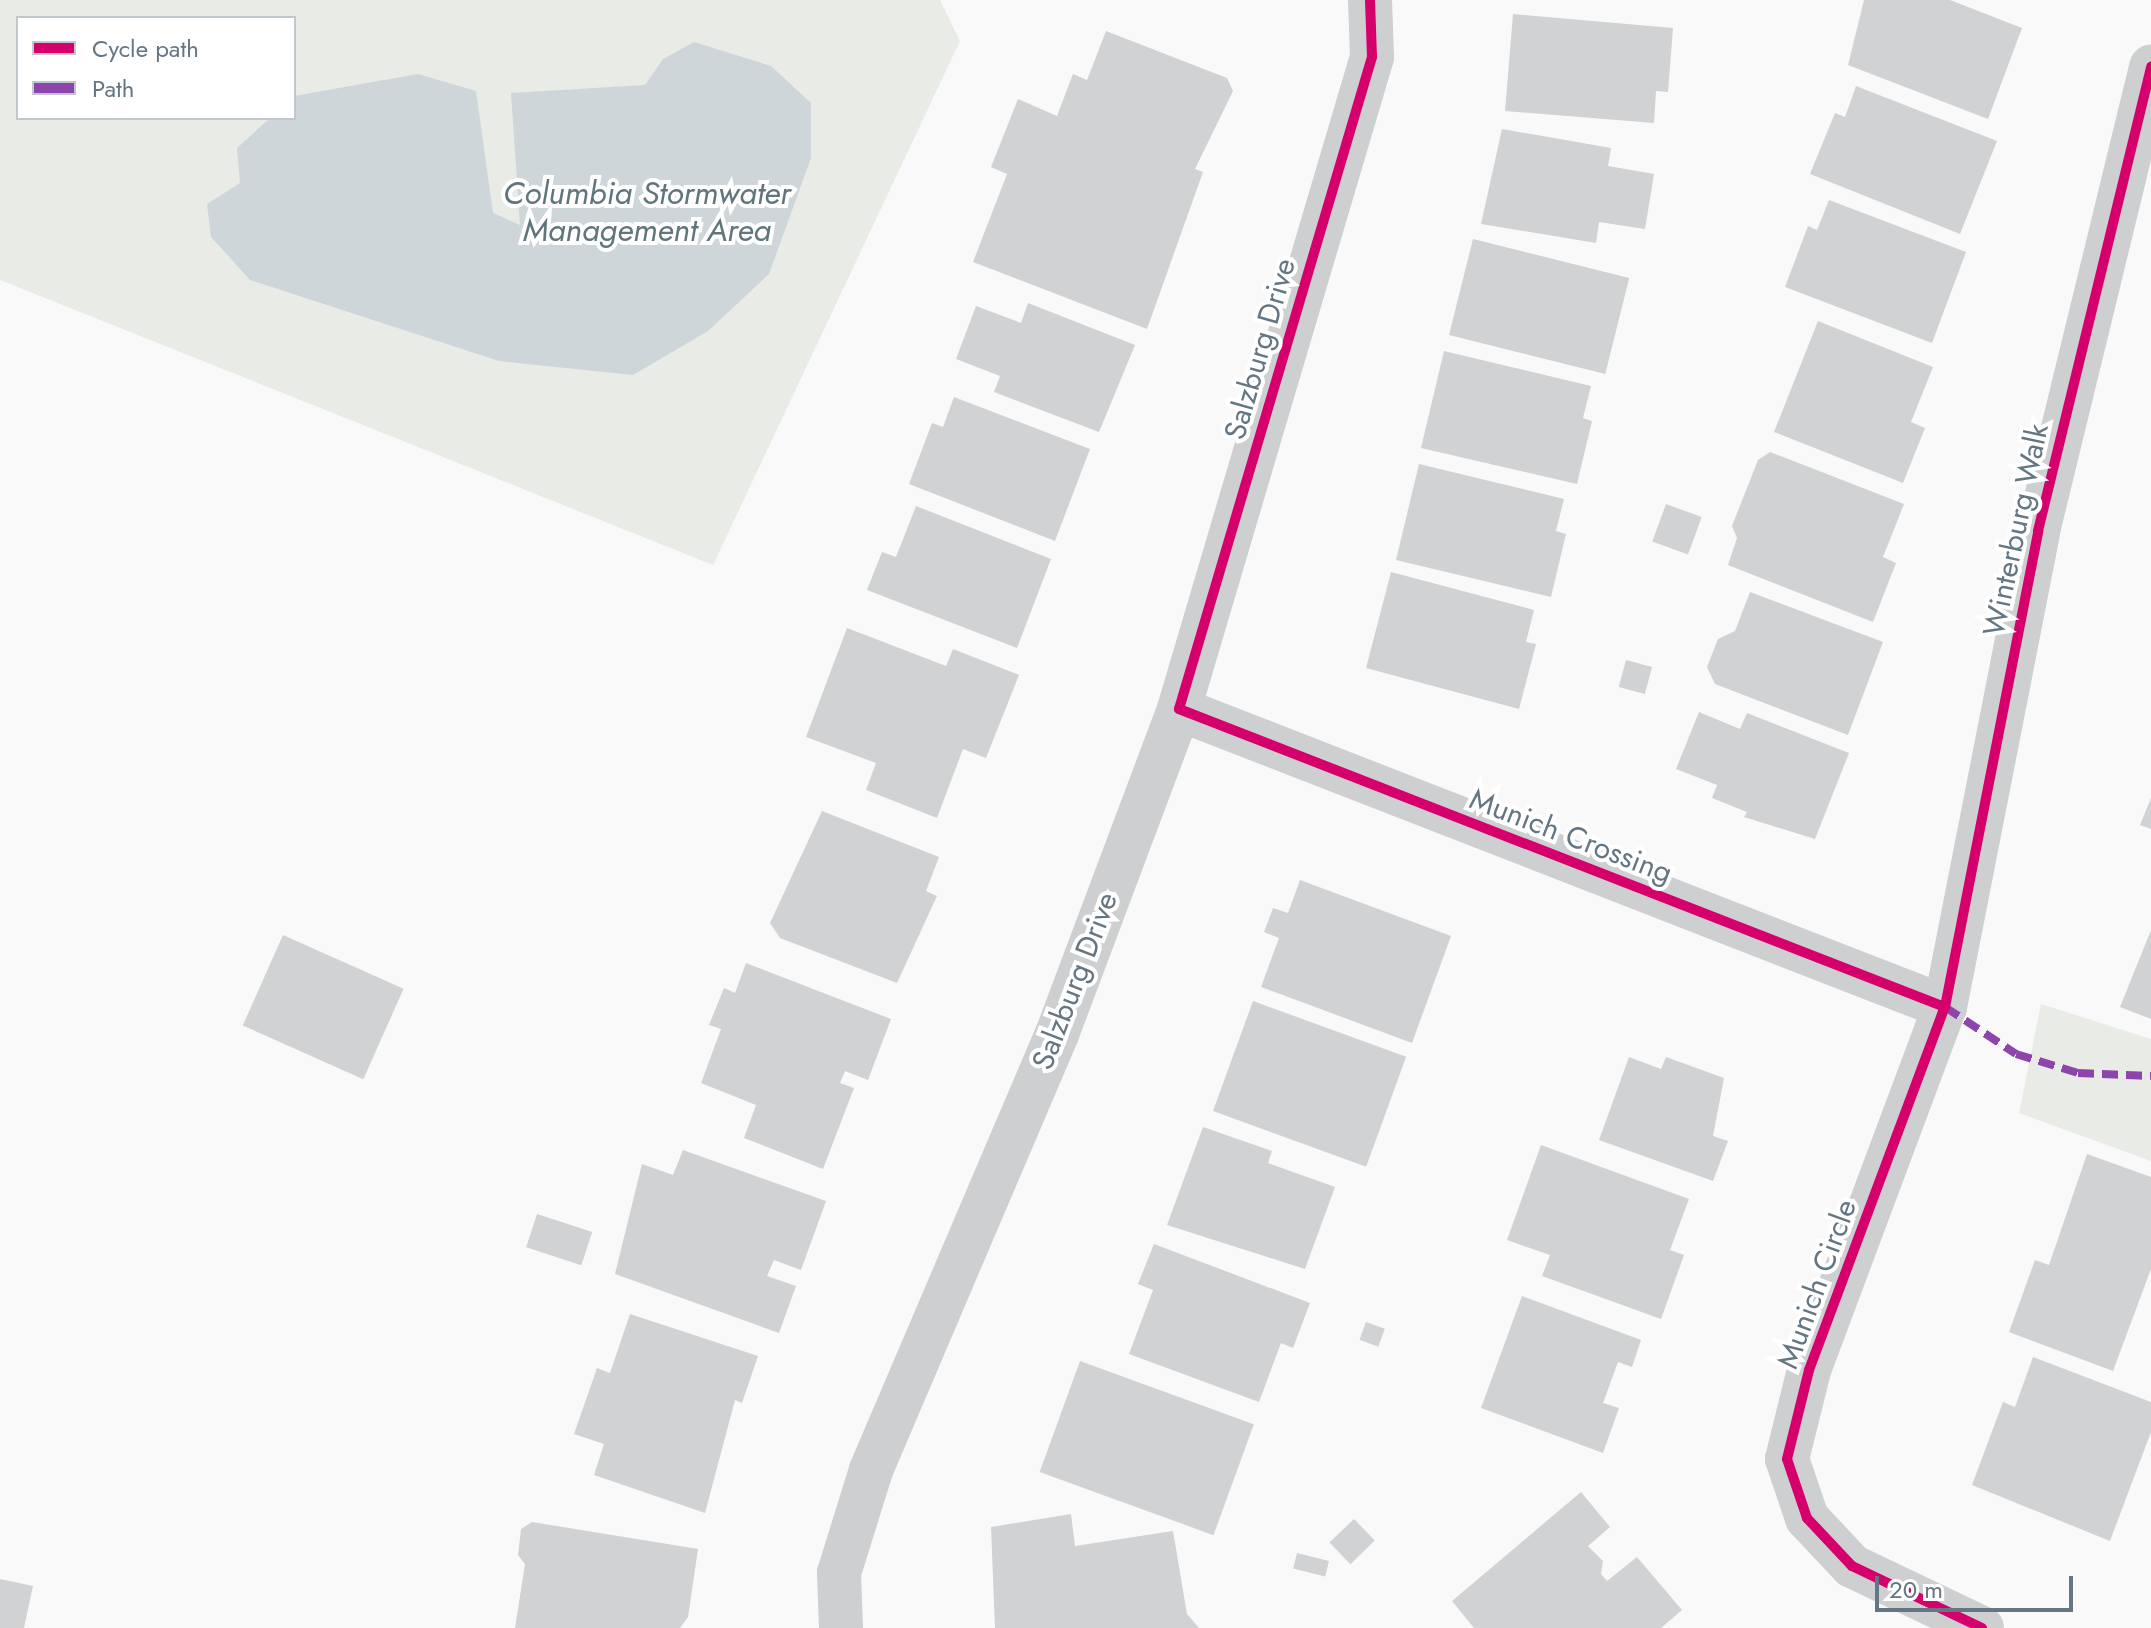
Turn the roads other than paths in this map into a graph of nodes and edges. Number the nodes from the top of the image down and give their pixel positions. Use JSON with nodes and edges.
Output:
{"nodes":[{"id":1,"x":1370,"y":0,"type":"edge"},
{"id":2,"x":2151,"y":67,"type":"edge"},
{"id":3,"x":1179,"y":709,"type":"junction"},
{"id":4,"x":1945,"y":1007,"type":"junction"},
{"id":5,"x":841,"y":1628,"type":"edge"},
{"id":6,"x":1982,"y":1628,"type":"edge"}],
"edges":[{"from":1,"to":3,"type":"street","name":"Salzburg Drive"},
{"from":2,"to":4,"type":"street","name":"Winterburg Walk"},
{"from":3,"to":4,"type":"street","name":"Munich Crossing"},
{"from":3,"to":5,"type":"street","name":"Salzburg Drive"},
{"from":4,"to":6,"type":"street","name":"Munich Circle"}]}
